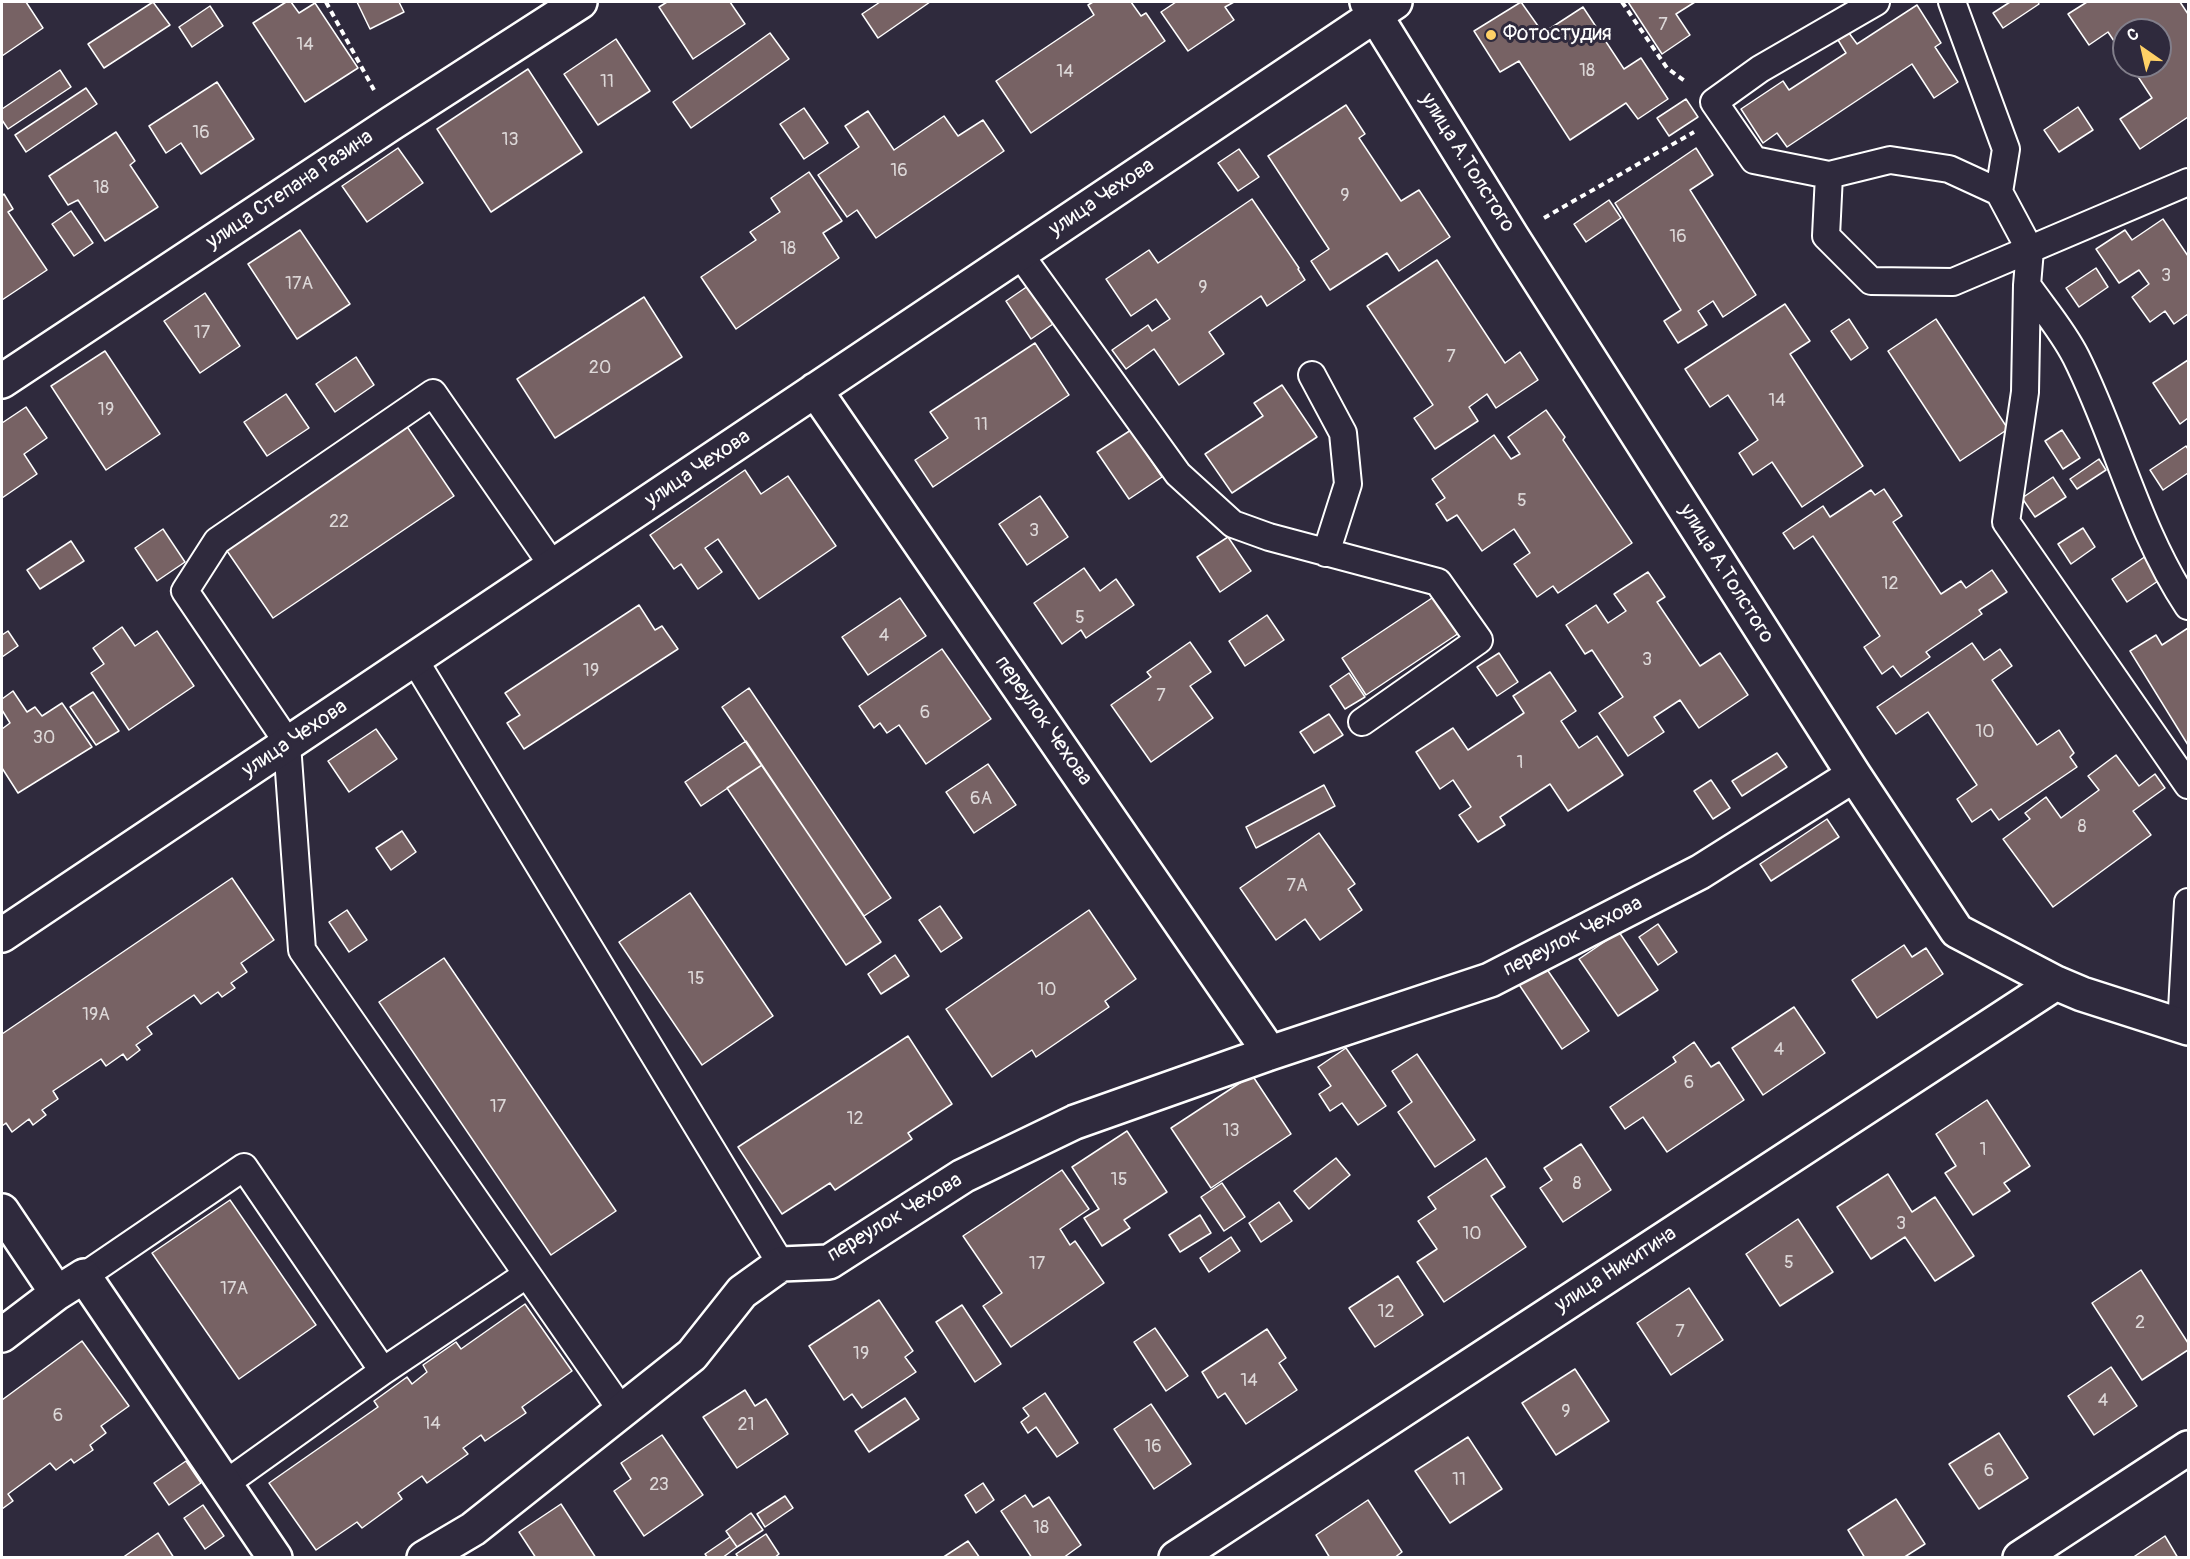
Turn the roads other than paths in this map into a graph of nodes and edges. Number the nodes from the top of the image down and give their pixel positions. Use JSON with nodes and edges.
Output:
{"nodes":[{"id":1,"x":580,"y":2,"type":"edge"},
{"id":2,"x":1876,"y":2,"type":"edge"},
{"id":3,"x":1952,"y":2,"type":"edge"},
{"id":4,"x":1379,"y":6,"type":"edge"},
{"id":5,"x":1829,"y":175,"type":"junction"},
{"id":6,"x":2188,"y":182,"type":"edge"},
{"id":7,"x":1999,"y":192,"type":"junction"},
{"id":8,"x":2030,"y":250,"type":"junction"},
{"id":9,"x":1019,"y":253,"type":"junction"},
{"id":10,"x":2027,"y":285,"type":"junction"},
{"id":11,"x":1312,"y":375,"type":"dead end"},
{"id":12,"x":2,"y":381,"type":"edge"},
{"id":13,"x":815,"y":390,"type":"junction"},
{"id":14,"x":1326,"y":553,"type":"junction"},
{"id":15,"x":554,"y":566,"type":"junction"},
{"id":16,"x":2188,"y":606,"type":"edge"},
{"id":17,"x":414,"y":659,"type":"junction"},
{"id":18,"x":1362,"y":722,"type":"dead end"},
{"id":19,"x":288,"y":743,"type":"junction"},
{"id":20,"x":1854,"y":775,"type":"junction"},
{"id":21,"x":2188,"y":785,"type":"edge"},
{"id":22,"x":2188,"y":902,"type":"edge"},
{"id":23,"x":2,"y":935,"type":"edge"},
{"id":24,"x":2056,"y":983,"type":"junction"},
{"id":25,"x":2185,"y":1028,"type":"edge"},
{"id":26,"x":1270,"y":1053,"type":"junction"},
{"id":27,"x":2,"y":1211,"type":"edge"},
{"id":28,"x":781,"y":1264,"type":"junction"},
{"id":29,"x":526,"y":1275,"type":"junction"},
{"id":30,"x":70,"y":1285,"type":"junction"},
{"id":31,"x":2,"y":1335,"type":"edge"},
{"id":32,"x":383,"y":1371,"type":"junction"},
{"id":33,"x":622,"y":1411,"type":"junction"},
{"id":34,"x":2188,"y":1448,"type":"edge"},
{"id":35,"x":225,"y":1484,"type":"junction"},
{"id":36,"x":275,"y":1557,"type":"edge"},
{"id":37,"x":424,"y":1557,"type":"edge"},
{"id":38,"x":1176,"y":1557,"type":"edge"},
{"id":39,"x":2020,"y":1557,"type":"edge"}],
"edges":[{"from":1,"to":12,"type":"street","name":"улица Степана Разина"},
{"from":2,"to":5,"type":"lane"},
{"from":3,"to":7,"type":"lane"},
{"from":4,"to":9,"type":"street","name":"улица Чехова"},
{"from":4,"to":20,"type":"street","name":"улица А.Толстого"},
{"from":5,"to":7,"type":"lane"},
{"from":5,"to":8,"type":"lane"},
{"from":6,"to":8,"type":"lane"},
{"from":7,"to":8,"type":"lane"},
{"from":8,"to":10,"type":"lane"},
{"from":9,"to":13,"type":"street","name":"улица Чехова"},
{"from":9,"to":14,"type":"lane"},
{"from":10,"to":16,"type":"lane"},
{"from":10,"to":21,"type":"lane"},
{"from":11,"to":14,"type":"lane"},
{"from":13,"to":15,"type":"street","name":"улица Чехова"},
{"from":13,"to":26,"type":"street","name":"переулок Чехова"},
{"from":14,"to":18,"type":"lane"},
{"from":15,"to":17,"type":"street","name":"улица Чехова"},
{"from":15,"to":19,"type":"lane"},
{"from":17,"to":19,"type":"street","name":"улица Чехова"},
{"from":17,"to":28,"type":"lane"},
{"from":19,"to":23,"type":"street","name":"улица Чехова"},
{"from":19,"to":29,"type":"lane"},
{"from":20,"to":24,"type":"street","name":"улица А.Толстого"},
{"from":20,"to":26,"type":"street","name":"переулок Чехова"},
{"from":22,"to":25,"type":"lane"},
{"from":24,"to":25,"type":"street","name":"улица А.Толстого"},
{"from":24,"to":38,"type":"street","name":"улица Никитина"},
{"from":26,"to":28,"type":"street","name":"переулок Чехова"},
{"from":27,"to":30,"type":"street"},
{"from":28,"to":33,"type":"street"},
{"from":29,"to":32,"type":"lane"},
{"from":29,"to":33,"type":"lane"},
{"from":30,"to":31,"type":"street"},
{"from":30,"to":32,"type":"lane"},
{"from":30,"to":35,"type":"street"},
{"from":32,"to":35,"type":"lane"},
{"from":33,"to":37,"type":"street"},
{"from":34,"to":39,"type":"street"},
{"from":35,"to":36,"type":"street"}]}
